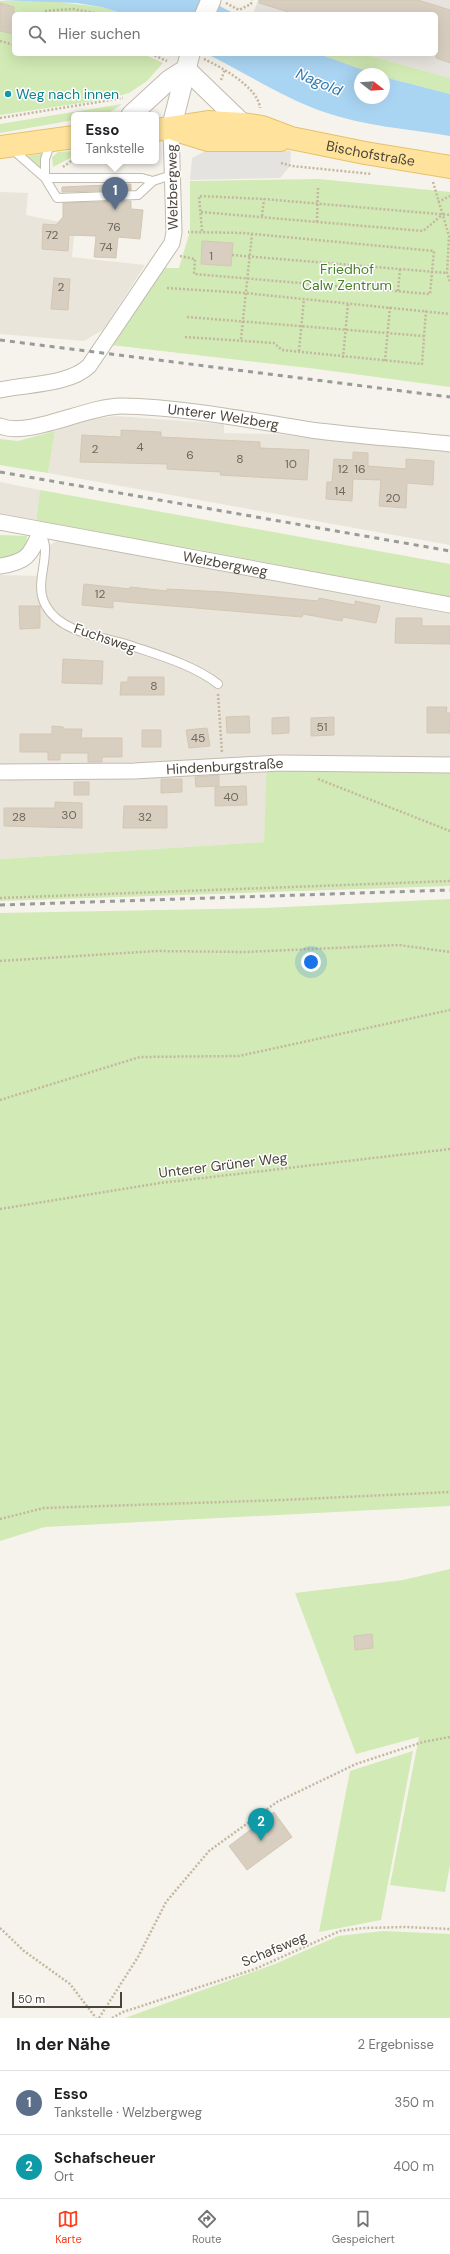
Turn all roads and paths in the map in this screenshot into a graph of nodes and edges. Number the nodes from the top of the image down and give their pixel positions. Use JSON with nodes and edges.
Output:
{"nodes":[{"id":1,"x":211,"y":0,"type":"edge"},
{"id":2,"x":220,"y":0,"type":"edge"},
{"id":3,"x":252,"y":0,"type":"edge"},
{"id":4,"x":44,"y":12,"type":"edge"},
{"id":5,"x":90,"y":12,"type":"edge"},
{"id":6,"x":206,"y":12,"type":"edge"},
{"id":7,"x":0,"y":41,"type":"edge"},
{"id":8,"x":12,"y":44,"type":"edge"},
{"id":9,"x":155,"y":56,"type":"edge"},
{"id":10,"x":191,"y":59,"type":"edge"},
{"id":11,"x":163,"y":66,"type":"dead end"},
{"id":12,"x":224,"y":69,"type":"junction"},
{"id":13,"x":219,"y":86,"type":"dead end"},
{"id":14,"x":130,"y":96,"type":"dead end"},
{"id":15,"x":134,"y":112,"type":"edge"},
{"id":16,"x":0,"y":118,"type":"edge"},
{"id":17,"x":252,"y":126,"type":"junction"},
{"id":18,"x":164,"y":129,"type":"edge"},
{"id":19,"x":71,"y":137,"type":"edge"},
{"id":20,"x":291,"y":138,"type":"junction"},
{"id":21,"x":52,"y":139,"type":"junction"},
{"id":22,"x":2,"y":145,"type":"edge"},
{"id":23,"x":281,"y":163,"type":"dead end"},
{"id":24,"x":450,"y":167,"type":"edge"},
{"id":25,"x":172,"y":175,"type":"junction"},
{"id":26,"x":378,"y":175,"type":"dead end"},
{"id":27,"x":45,"y":178,"type":"junction"},
{"id":28,"x":153,"y":180,"type":"junction"},
{"id":29,"x":432,"y":180,"type":"dead end"},
{"id":30,"x":318,"y":188,"type":"dead end"},
{"id":31,"x":450,"y":196,"type":"edge"},
{"id":32,"x":264,"y":199,"type":"junction"},
{"id":33,"x":438,"y":202,"type":"junction"},
{"id":34,"x":317,"y":203,"type":"junction"},
{"id":35,"x":201,"y":212,"type":"junction"},
{"id":36,"x":443,"y":214,"type":"junction"},
{"id":37,"x":450,"y":215,"type":"edge"},
{"id":38,"x":262,"y":216,"type":"junction"},
{"id":39,"x":317,"y":222,"type":"junction"},
{"id":40,"x":202,"y":231,"type":"junction"},
{"id":41,"x":190,"y":232,"type":"dead end"},
{"id":42,"x":252,"y":234,"type":"junction"},
{"id":43,"x":450,"y":236,"type":"edge"},
{"id":44,"x":232,"y":255,"type":"dead end"},
{"id":45,"x":250,"y":256,"type":"junction"},
{"id":46,"x":184,"y":257,"type":"dead end"},
{"id":47,"x":449,"y":263,"type":"edge"},
{"id":48,"x":400,"y":269,"type":"junction"},
{"id":49,"x":431,"y":272,"type":"junction"},
{"id":50,"x":447,"y":273,"type":"junction"},
{"id":51,"x":247,"y":278,"type":"junction"},
{"id":52,"x":450,"y":282,"type":"edge"},
{"id":53,"x":167,"y":288,"type":"dead end"},
{"id":54,"x":398,"y":291,"type":"junction"},
{"id":55,"x":245,"y":293,"type":"junction"},
{"id":56,"x":304,"y":300,"type":"junction"},
{"id":57,"x":348,"y":303,"type":"junction"},
{"id":58,"x":390,"y":307,"type":"junction"},
{"id":59,"x":426,"y":310,"type":"junction"},
{"id":60,"x":450,"y":314,"type":"edge"},
{"id":61,"x":187,"y":317,"type":"dead end"},
{"id":62,"x":243,"y":321,"type":"junction"},
{"id":63,"x":302,"y":326,"type":"junction"},
{"id":64,"x":346,"y":330,"type":"junction"},
{"id":65,"x":387,"y":332,"type":"junction"},
{"id":66,"x":424,"y":336,"type":"junction"},
{"id":67,"x":186,"y":337,"type":"dead end"},
{"id":68,"x":241,"y":340,"type":"junction"},
{"id":69,"x":299,"y":351,"type":"junction"},
{"id":70,"x":343,"y":358,"type":"junction"},
{"id":71,"x":385,"y":360,"type":"junction"},
{"id":72,"x":0,"y":390,"type":"edge"},
{"id":73,"x":0,"y":426,"type":"edge"},
{"id":74,"x":450,"y":444,"type":"edge"},
{"id":75,"x":0,"y":522,"type":"edge"},
{"id":76,"x":41,"y":531,"type":"junction"},
{"id":77,"x":0,"y":566,"type":"edge"},
{"id":78,"x":450,"y":605,"type":"edge"},
{"id":79,"x":218,"y":684,"type":"joint"},
{"id":80,"x":223,"y":765,"type":"junction"},
{"id":81,"x":450,"y":765,"type":"edge"},
{"id":82,"x":0,"y":772,"type":"edge"},
{"id":83,"x":316,"y":778,"type":"dead end"},
{"id":84,"x":450,"y":831,"type":"edge"},
{"id":85,"x":450,"y":881,"type":"edge"},
{"id":86,"x":0,"y":898,"type":"edge"},
{"id":87,"x":450,"y":952,"type":"edge"},
{"id":88,"x":0,"y":961,"type":"edge"},
{"id":89,"x":450,"y":1010,"type":"edge"},
{"id":90,"x":0,"y":1100,"type":"edge"},
{"id":91,"x":450,"y":1149,"type":"edge"},
{"id":92,"x":0,"y":1209,"type":"edge"},
{"id":93,"x":450,"y":1492,"type":"edge"},
{"id":94,"x":0,"y":1518,"type":"edge"},
{"id":95,"x":450,"y":1736,"type":"edge"},
{"id":96,"x":0,"y":1928,"type":"edge"},
{"id":97,"x":450,"y":1929,"type":"edge"},
{"id":98,"x":96,"y":2018,"type":"edge"},
{"id":99,"x":99,"y":2018,"type":"edge"},
{"id":100,"x":112,"y":2018,"type":"edge"}],
"edges":[{"from":1,"to":6,"type":"street"},
{"from":2,"to":3,"type":"path"},
{"from":4,"to":5,"type":"path"},
{"from":7,"to":8,"type":"path"},
{"from":9,"to":11,"type":"path"},
{"from":10,"to":12,"type":"path"},
{"from":10,"to":15,"type":"street"},
{"from":10,"to":17,"type":"street"},
{"from":10,"to":18,"type":"street"},
{"from":12,"to":13,"type":"path"},
{"from":12,"to":17,"type":"path"},
{"from":14,"to":16,"type":"path"},
{"from":17,"to":18,"type":"main road","name":"Bischofstraße"},
{"from":17,"to":20,"type":"main road","name":"Bischofstraße"},
{"from":18,"to":20,"type":"main road","name":"Bischofstraße"},
{"from":18,"to":25,"type":"street","name":"Welzbergweg"},
{"from":19,"to":21,"type":"main road"},
{"from":20,"to":24,"type":"main road","name":"Bischofstraße"},
{"from":21,"to":22,"type":"main road"},
{"from":21,"to":27,"type":"lane"},
{"from":22,"to":27,"type":"lane"},
{"from":23,"to":26,"type":"path"},
{"from":25,"to":28,"type":"lane"},
{"from":25,"to":72,"type":"street","name":"Welzbergweg"},
{"from":27,"to":28,"type":"lane"},
{"from":27,"to":28,"type":"lane"},
{"from":29,"to":33,"type":"path"},
{"from":30,"to":34,"type":"path"},
{"from":31,"to":33,"type":"path"},
{"from":32,"to":34,"type":"path"},
{"from":32,"to":35,"type":"path"},
{"from":32,"to":38,"type":"path"},
{"from":33,"to":36,"type":"path"},
{"from":34,"to":36,"type":"path"},
{"from":34,"to":39,"type":"path"},
{"from":35,"to":38,"type":"path"},
{"from":35,"to":40,"type":"path"},
{"from":36,"to":37,"type":"path"},
{"from":36,"to":39,"type":"path"},
{"from":36,"to":43,"type":"path"},
{"from":38,"to":39,"type":"path"},
{"from":40,"to":41,"type":"path"},
{"from":40,"to":42,"type":"path"},
{"from":42,"to":45,"type":"path"},
{"from":42,"to":49,"type":"path"},
{"from":43,"to":47,"type":"path"},
{"from":44,"to":45,"type":"path"},
{"from":45,"to":48,"type":"path"},
{"from":45,"to":51,"type":"path"},
{"from":46,"to":51,"type":"path"},
{"from":47,"to":50,"type":"path"},
{"from":48,"to":49,"type":"path"},
{"from":48,"to":54,"type":"path"},
{"from":49,"to":50,"type":"path"},
{"from":49,"to":54,"type":"path"},
{"from":50,"to":52,"type":"path"},
{"from":51,"to":54,"type":"path"},
{"from":51,"to":55,"type":"path"},
{"from":53,"to":55,"type":"path"},
{"from":55,"to":56,"type":"path"},
{"from":55,"to":62,"type":"path"},
{"from":56,"to":57,"type":"path"},
{"from":56,"to":63,"type":"path"},
{"from":57,"to":58,"type":"path"},
{"from":57,"to":64,"type":"path"},
{"from":58,"to":59,"type":"path"},
{"from":58,"to":65,"type":"path"},
{"from":59,"to":60,"type":"path"},
{"from":59,"to":66,"type":"path"},
{"from":61,"to":62,"type":"path"},
{"from":62,"to":63,"type":"path"},
{"from":62,"to":68,"type":"path"},
{"from":63,"to":64,"type":"path"},
{"from":63,"to":69,"type":"path"},
{"from":64,"to":65,"type":"path"},
{"from":64,"to":70,"type":"path"},
{"from":65,"to":66,"type":"path"},
{"from":65,"to":71,"type":"path"},
{"from":66,"to":71,"type":"path"},
{"from":67,"to":68,"type":"path"},
{"from":68,"to":69,"type":"path"},
{"from":69,"to":70,"type":"path"},
{"from":70,"to":71,"type":"path"},
{"from":73,"to":74,"type":"street","name":"Unterer Welzberg"},
{"from":75,"to":76,"type":"street","name":"Welzbergweg"},
{"from":76,"to":77,"type":"street"},
{"from":76,"to":78,"type":"street","name":"Welzbergweg"},
{"from":76,"to":79,"type":"lane","name":"Fuchsweg"},
{"from":79,"to":80,"type":"path"},
{"from":80,"to":81,"type":"street","name":"Hindenburgstraße"},
{"from":80,"to":82,"type":"street","name":"Hindenburgstraße"},
{"from":83,"to":84,"type":"path"},
{"from":85,"to":86,"type":"path"},
{"from":87,"to":88,"type":"path"},
{"from":89,"to":90,"type":"path"},
{"from":91,"to":92,"type":"path","name":"Unterer Grüner Weg"},
{"from":93,"to":94,"type":"path"},
{"from":95,"to":99,"type":"path"},
{"from":96,"to":98,"type":"path"},
{"from":97,"to":100,"type":"path","name":"Schafsweg"}]}
